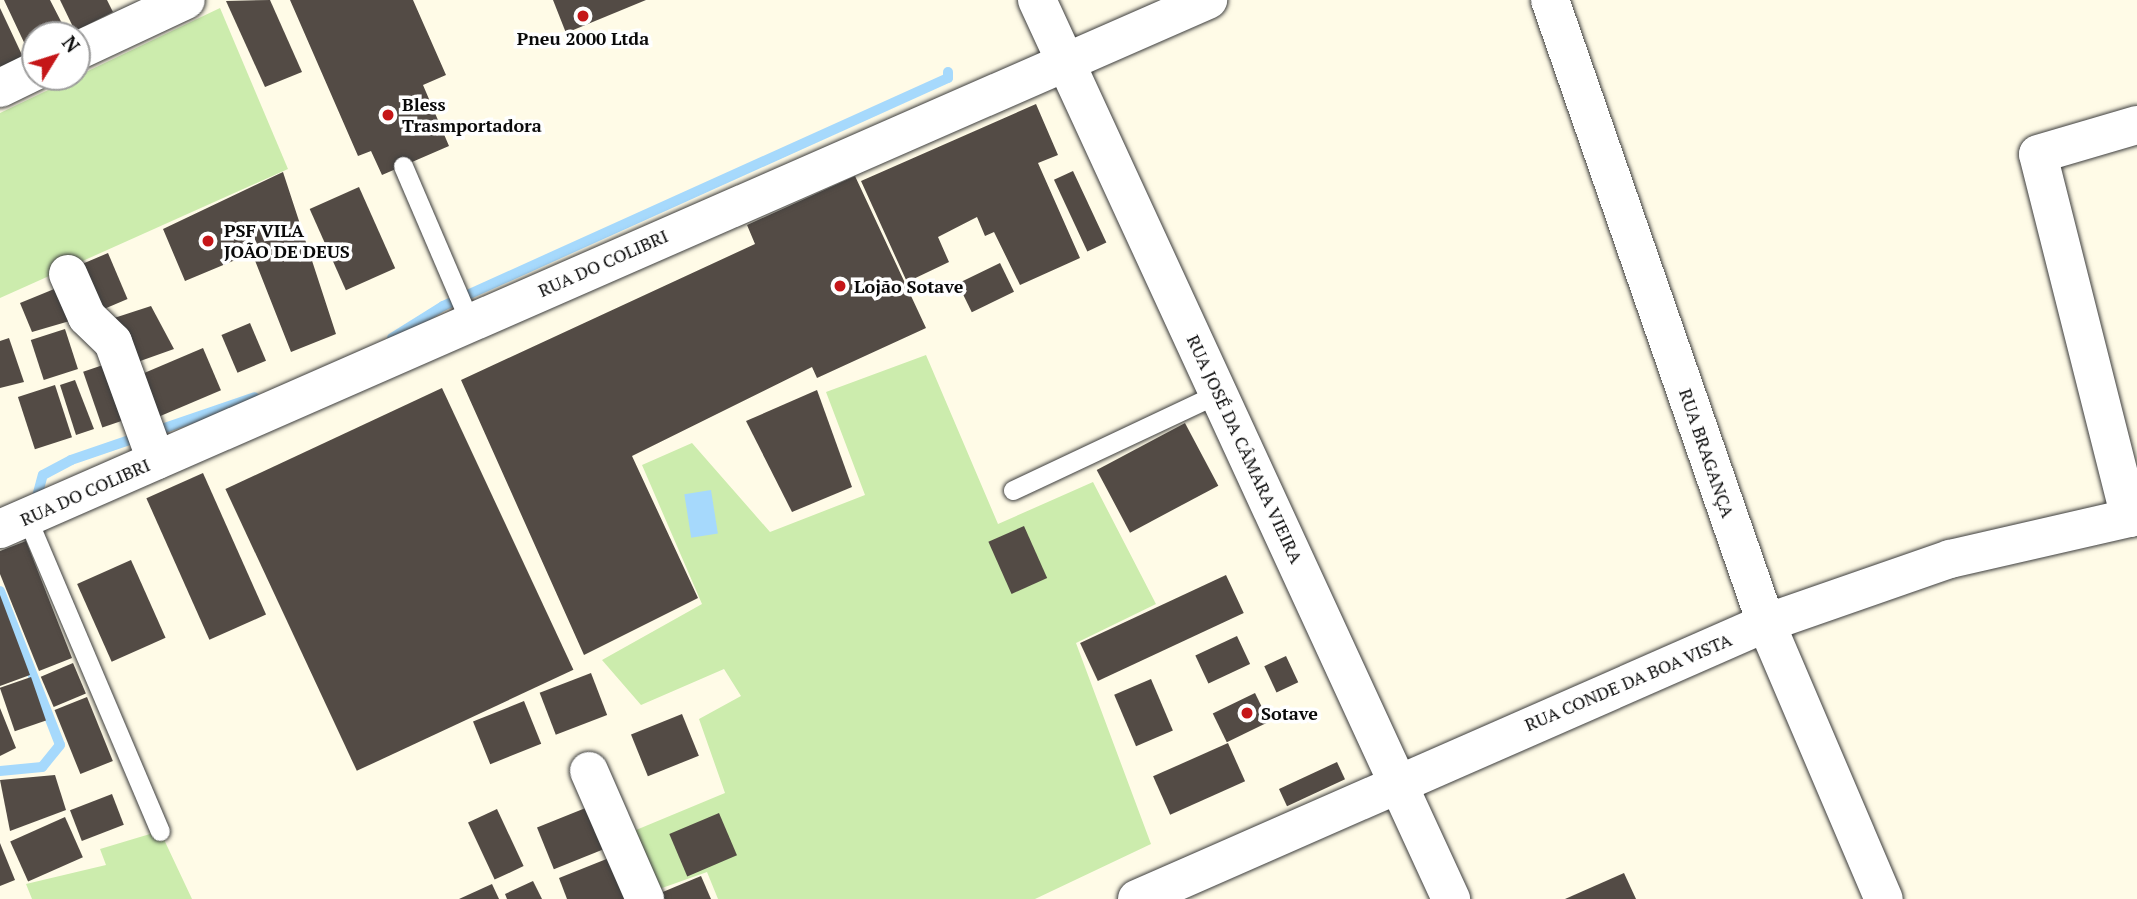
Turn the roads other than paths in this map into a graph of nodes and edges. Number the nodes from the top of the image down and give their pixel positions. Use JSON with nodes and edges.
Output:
{"nodes":[{"id":1,"x":186,"y":0,"type":"edge"},
{"id":2,"x":1037,"y":0,"type":"edge"},
{"id":3,"x":1208,"y":0,"type":"edge"},
{"id":4,"x":1550,"y":0,"type":"edge"},
{"id":5,"x":91,"y":44,"type":"edge"},
{"id":6,"x":1064,"y":61,"type":"junction"},
{"id":7,"x":21,"y":78,"type":"edge"},
{"id":8,"x":0,"y":88,"type":"edge"},
{"id":9,"x":2137,"y":125,"type":"edge"},
{"id":10,"x":403,"y":166,"type":"dead end"},
{"id":11,"x":68,"y":274,"type":"dead end"},
{"id":12,"x":470,"y":322,"type":"junction"},
{"id":13,"x":1219,"y":393,"type":"junction"},
{"id":14,"x":156,"y":460,"type":"junction"},
{"id":15,"x":1013,"y":490,"type":"dead end"},
{"id":16,"x":2133,"y":517,"type":"edge"},
{"id":17,"x":13,"y":524,"type":"edge"},
{"id":18,"x":1766,"y":623,"type":"junction"},
{"id":19,"x":589,"y":771,"type":"dead end"},
{"id":20,"x":1400,"y":781,"type":"junction"},
{"id":21,"x":160,"y":831,"type":"dead end"},
{"id":22,"x":645,"y":899,"type":"edge"},
{"id":23,"x":1137,"y":899,"type":"edge"},
{"id":24,"x":1451,"y":899,"type":"edge"},
{"id":25,"x":1884,"y":899,"type":"edge"}],
"edges":[{"from":1,"to":5,"type":"street"},
{"from":2,"to":6,"type":"street","name":"RUA JOSÉ DA CÂMARA VIEIRA"},
{"from":3,"to":6,"type":"street","name":"RUA DO COLIBRI"},
{"from":4,"to":18,"type":"street","name":"RUA BRAGANÇA"},
{"from":6,"to":12,"type":"street","name":"RUA DO COLIBRI"},
{"from":6,"to":13,"type":"street","name":"RUA JOSÉ DA CÂMARA VIEIRA"},
{"from":7,"to":8,"type":"street"},
{"from":9,"to":16,"type":"street"},
{"from":10,"to":12,"type":"lane"},
{"from":11,"to":14,"type":"street"},
{"from":12,"to":14,"type":"street","name":"RUA DO COLIBRI"},
{"from":13,"to":15,"type":"lane"},
{"from":13,"to":20,"type":"street","name":"RUA JOSÉ DA CÂMARA VIEIRA"},
{"from":14,"to":17,"type":"street","name":"RUA DO COLIBRI"},
{"from":16,"to":18,"type":"street","name":"RUA CONDE DA BOA VISTA"},
{"from":17,"to":21,"type":"lane"},
{"from":18,"to":20,"type":"street","name":"RUA CONDE DA BOA VISTA"},
{"from":18,"to":25,"type":"street","name":"RUA BRAGANÇA"},
{"from":19,"to":22,"type":"street"},
{"from":20,"to":23,"type":"street","name":"RUA CONDE DA BOA VISTA"},
{"from":20,"to":24,"type":"street","name":"RUA JOSÉ DA CÂMARA VIEIRA"}]}
